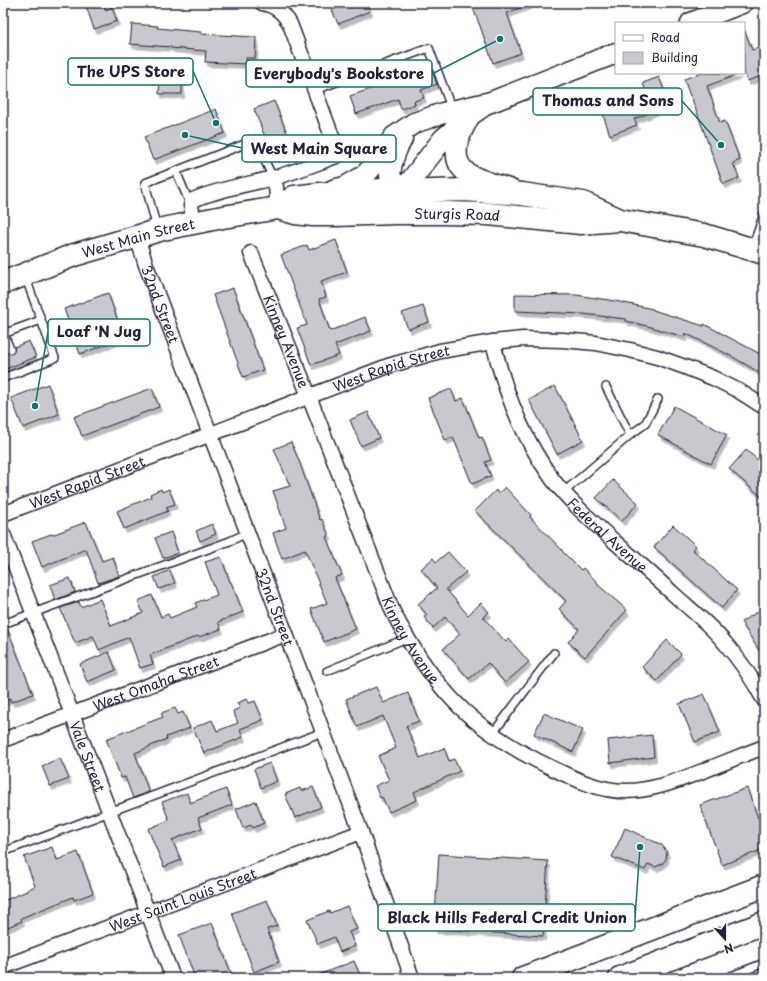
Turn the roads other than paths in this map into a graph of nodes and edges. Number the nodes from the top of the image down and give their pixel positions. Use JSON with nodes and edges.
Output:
{"nodes":[{"id":1,"x":262,"y":3,"type":"edge"},
{"id":2,"x":742,"y":3,"type":"edge"},
{"id":3,"x":694,"y":22,"type":"edge"},
{"id":4,"x":615,"y":52,"type":"edge"},
{"id":5,"x":315,"y":90,"type":"junction"},
{"id":6,"x":491,"y":102,"type":"junction"},
{"id":7,"x":452,"y":110,"type":"junction"},
{"id":8,"x":472,"y":114,"type":"junction"},
{"id":9,"x":414,"y":123,"type":"junction"},
{"id":10,"x":176,"y":171,"type":"junction"},
{"id":11,"x":273,"y":178,"type":"junction"},
{"id":12,"x":399,"y":192,"type":"junction"},
{"id":13,"x":319,"y":194,"type":"junction"},
{"id":14,"x":522,"y":194,"type":"junction"},
{"id":15,"x":286,"y":210,"type":"junction"},
{"id":16,"x":423,"y":213,"type":"junction"},
{"id":17,"x":192,"y":214,"type":"junction"},
{"id":18,"x":764,"y":214,"type":"edge"},
{"id":19,"x":620,"y":220,"type":"junction"},
{"id":20,"x":147,"y":234,"type":"junction"},
{"id":21,"x":758,"y":251,"type":"edge"},
{"id":22,"x":251,"y":253,"type":"dead end"},
{"id":23,"x":24,"y":274,"type":"junction"},
{"id":24,"x":3,"y":283,"type":"edge"},
{"id":25,"x":41,"y":320,"type":"junction"},
{"id":26,"x":4,"y":334,"type":"edge"},
{"id":27,"x":493,"y":342,"type":"junction"},
{"id":28,"x":10,"y":349,"type":"dead end"},
{"id":29,"x":3,"y":378,"type":"edge"},
{"id":30,"x":606,"y":387,"type":"dead end"},
{"id":31,"x":309,"y":397,"type":"junction"},
{"id":32,"x":658,"y":399,"type":"dead end"},
{"id":33,"x":764,"y":407,"type":"edge"},
{"id":34,"x":211,"y":435,"type":"junction"},
{"id":35,"x":630,"y":435,"type":"junction"},
{"id":36,"x":564,"y":492,"type":"junction"},
{"id":37,"x":3,"y":514,"type":"edge"},
{"id":38,"x":247,"y":533,"type":"junction"},
{"id":39,"x":3,"y":534,"type":"edge"},
{"id":40,"x":33,"y":612,"type":"junction"},
{"id":41,"x":3,"y":624,"type":"edge"},
{"id":42,"x":286,"y":634,"type":"junction"},
{"id":43,"x":407,"y":638,"type":"junction"},
{"id":44,"x":554,"y":653,"type":"dead end"},
{"id":45,"x":327,"y":671,"type":"dead end"},
{"id":46,"x":764,"y":700,"type":"edge"},
{"id":47,"x":72,"y":714,"type":"junction"},
{"id":48,"x":323,"y":732,"type":"junction"},
{"id":49,"x":493,"y":734,"type":"junction"},
{"id":50,"x":3,"y":740,"type":"edge"},
{"id":51,"x":764,"y":747,"type":"edge"},
{"id":52,"x":109,"y":812,"type":"junction"},
{"id":53,"x":361,"y":832,"type":"junction"},
{"id":54,"x":3,"y":852,"type":"edge"},
{"id":55,"x":764,"y":886,"type":"edge"},
{"id":56,"x":764,"y":911,"type":"edge"},
{"id":57,"x":147,"y":912,"type":"junction"},
{"id":58,"x":764,"y":923,"type":"edge"},
{"id":59,"x":709,"y":944,"type":"junction"},
{"id":60,"x":566,"y":962,"type":"junction"},
{"id":61,"x":764,"y":963,"type":"edge"},
{"id":62,"x":3,"y":967,"type":"edge"},
{"id":63,"x":173,"y":978,"type":"edge"},
{"id":64,"x":412,"y":978,"type":"edge"},
{"id":65,"x":523,"y":978,"type":"edge"},
{"id":66,"x":540,"y":978,"type":"edge"},
{"id":67,"x":620,"y":978,"type":"edge"},
{"id":68,"x":729,"y":978,"type":"edge"}],
"edges":[{"from":1,"to":5,"type":"street"},
{"from":2,"to":3,"type":"street"},
{"from":4,"to":6,"type":"street","name":"West Main Street"},
{"from":5,"to":7,"type":"lane"},
{"from":5,"to":11,"type":"street"},
{"from":6,"to":7,"type":"street","name":"West Main Street"},
{"from":6,"to":8,"type":"street","name":"West Main Street"},
{"from":7,"to":9,"type":"street","name":"West Main Street"},
{"from":8,"to":12,"type":"street","name":"West Main Street"},
{"from":8,"to":14,"type":"street"},
{"from":9,"to":12,"type":"street"},
{"from":9,"to":13,"type":"street","name":"West Main Street"},
{"from":10,"to":11,"type":"lane"},
{"from":10,"to":17,"type":"lane"},
{"from":10,"to":20,"type":"lane"},
{"from":11,"to":15,"type":"street"},
{"from":11,"to":17,"type":"street"},
{"from":12,"to":13,"type":"main road","name":"Sturgis Road"},
{"from":12,"to":14,"type":"main road","name":"Sturgis Road"},
{"from":12,"to":15,"type":"street","name":"West Main Street"},
{"from":12,"to":16,"type":"street"},
{"from":13,"to":15,"type":"main road","name":"West Main Street"},
{"from":14,"to":19,"type":"main road","name":"Sturgis Road"},
{"from":15,"to":16,"type":"main road","name":"Sturgis Road"},
{"from":15,"to":17,"type":"main road","name":"West Main Street"},
{"from":16,"to":19,"type":"main road","name":"Sturgis Road"},
{"from":17,"to":20,"type":"main road","name":"West Main Street"},
{"from":18,"to":21,"type":"lane"},
{"from":19,"to":21,"type":"main road","name":"Sturgis Road"},
{"from":20,"to":23,"type":"main road","name":"West Main Street"},
{"from":20,"to":34,"type":"street","name":"32nd Street"},
{"from":22,"to":31,"type":"street","name":"Kinney Avenue"},
{"from":23,"to":24,"type":"main road","name":"West Main Street"},
{"from":23,"to":25,"type":"lane"},
{"from":25,"to":26,"type":"lane"},
{"from":25,"to":29,"type":"lane"},
{"from":26,"to":28,"type":"lane"},
{"from":27,"to":31,"type":"street","name":"West Rapid Street"},
{"from":27,"to":33,"type":"street","name":"West Rapid Street"},
{"from":27,"to":36,"type":"street","name":"Federal Avenue"},
{"from":30,"to":35,"type":"lane"},
{"from":31,"to":34,"type":"street","name":"West Rapid Street"},
{"from":31,"to":43,"type":"street","name":"Kinney Avenue"},
{"from":32,"to":35,"type":"lane"},
{"from":34,"to":37,"type":"street","name":"West Rapid Street"},
{"from":34,"to":38,"type":"street","name":"32nd Street"},
{"from":35,"to":36,"type":"lane"},
{"from":36,"to":46,"type":"street","name":"Federal Avenue"},
{"from":38,"to":40,"type":"lane"},
{"from":38,"to":42,"type":"street","name":"32nd Street"},
{"from":39,"to":40,"type":"street","name":"Vale Street"},
{"from":40,"to":41,"type":"lane"},
{"from":40,"to":47,"type":"street","name":"Vale Street"},
{"from":42,"to":47,"type":"street","name":"West Omaha Street"},
{"from":42,"to":48,"type":"street","name":"32nd Street"},
{"from":43,"to":45,"type":"lane"},
{"from":43,"to":49,"type":"street","name":"Kinney Avenue"},
{"from":44,"to":49,"type":"lane"},
{"from":47,"to":50,"type":"street","name":"West Omaha Street"},
{"from":47,"to":52,"type":"street","name":"Vale Street"},
{"from":48,"to":52,"type":"lane"},
{"from":48,"to":53,"type":"street","name":"32nd Street"},
{"from":49,"to":51,"type":"street","name":"Kinney Avenue"},
{"from":52,"to":54,"type":"lane"},
{"from":52,"to":57,"type":"street","name":"Vale Street"},
{"from":53,"to":57,"type":"street","name":"West Saint Louis Street"},
{"from":53,"to":64,"type":"street","name":"32nd Street"},
{"from":55,"to":60,"type":"main road"},
{"from":56,"to":59,"type":"main road"},
{"from":57,"to":62,"type":"street","name":"West Saint Louis Street"},
{"from":57,"to":63,"type":"street","name":"Vale Street"},
{"from":58,"to":59,"type":"main road"},
{"from":59,"to":67,"type":"main road"},
{"from":60,"to":65,"type":"main road"},
{"from":60,"to":66,"type":"main road"},
{"from":61,"to":68,"type":"lane"}]}
